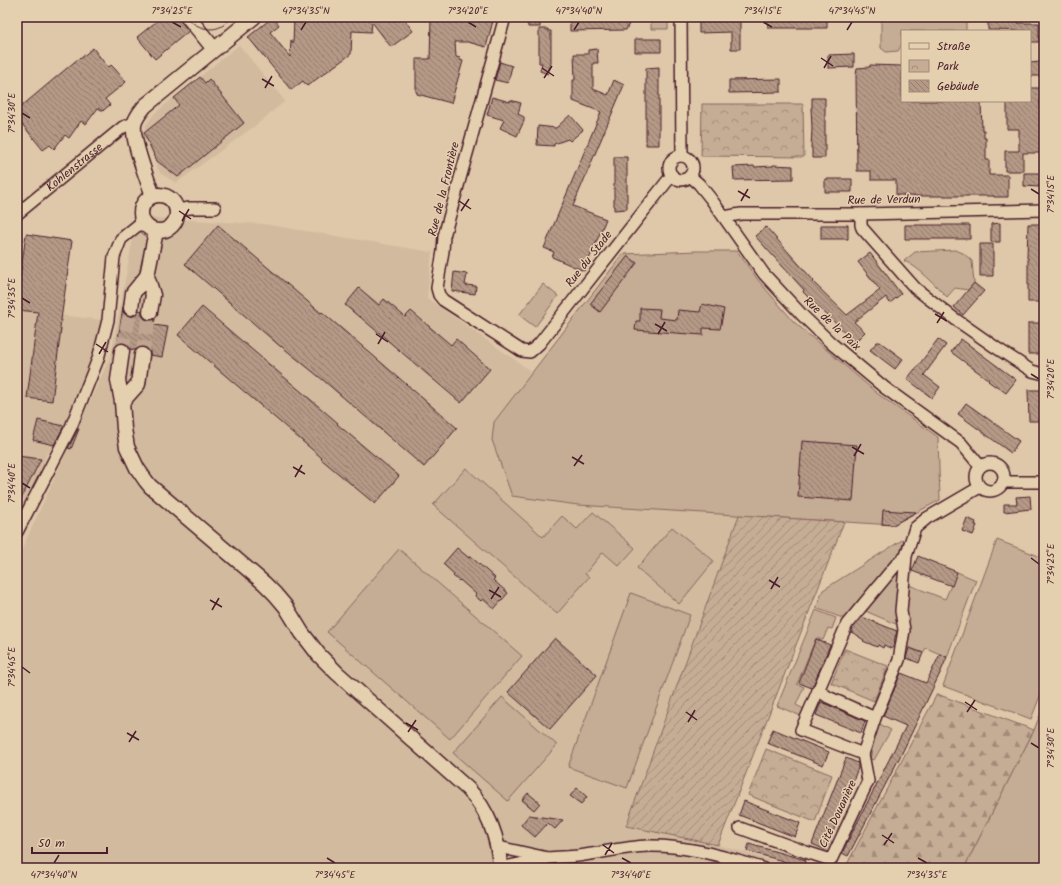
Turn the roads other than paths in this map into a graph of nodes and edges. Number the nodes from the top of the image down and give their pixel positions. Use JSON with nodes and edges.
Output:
{"nodes":[{"id":1,"x":188,"y":17,"type":"edge"},
{"id":2,"x":254,"y":17,"type":"edge"},
{"id":3,"x":505,"y":17,"type":"edge"},
{"id":4,"x":681,"y":17,"type":"edge"},
{"id":5,"x":214,"y":49,"type":"junction"},
{"id":6,"x":134,"y":123,"type":"junction"},
{"id":7,"x":682,"y":156,"type":"junction"},
{"id":8,"x":672,"y":175,"type":"junction"},
{"id":9,"x":690,"y":176,"type":"junction"},
{"id":10,"x":153,"y":196,"type":"junction"},
{"id":11,"x":216,"y":208,"type":"dead end"},
{"id":12,"x":177,"y":210,"type":"junction"},
{"id":13,"x":1044,"y":210,"type":"edge"},
{"id":14,"x":17,"y":214,"type":"edge"},
{"id":15,"x":861,"y":214,"type":"junction"},
{"id":16,"x":724,"y":217,"type":"junction"},
{"id":17,"x":143,"y":221,"type":"junction"},
{"id":18,"x":156,"y":231,"type":"junction"},
{"id":19,"x":147,"y":276,"type":"junction"},
{"id":20,"x":131,"y":308,"type":"tunnel mouth"},
{"id":21,"x":150,"y":312,"type":"tunnel mouth"},
{"id":22,"x":122,"y":351,"type":"tunnel mouth"},
{"id":23,"x":522,"y":351,"type":"joint"},
{"id":24,"x":142,"y":355,"type":"tunnel mouth"},
{"id":25,"x":1044,"y":374,"type":"edge"},
{"id":26,"x":122,"y":402,"type":"junction"},
{"id":27,"x":980,"y":466,"type":"junction"},
{"id":28,"x":1003,"y":482,"type":"junction"},
{"id":29,"x":1044,"y":482,"type":"edge"},
{"id":30,"x":980,"y":487,"type":"junction"},
{"id":31,"x":17,"y":532,"type":"edge"},
{"id":32,"x":906,"y":556,"type":"junction"},
{"id":33,"x":818,"y":690,"type":"junction"},
{"id":34,"x":875,"y":718,"type":"junction"},
{"id":35,"x":863,"y":754,"type":"junction"},
{"id":36,"x":740,"y":828,"type":"dead end"},
{"id":37,"x":498,"y":847,"type":"junction"},
{"id":38,"x":548,"y":858,"type":"junction"},
{"id":39,"x":500,"y":868,"type":"edge"},
{"id":40,"x":762,"y":868,"type":"edge"}],
"edges":[{"from":1,"to":5,"type":"main road"},
{"from":2,"to":5,"type":"main road","name":"Kohlenstrasse"},
{"from":3,"to":23,"type":"street","name":"Rue de la Frontière"},
{"from":4,"to":7,"type":"street"},
{"from":5,"to":6,"type":"main road","name":"Kohlenstrasse"},
{"from":6,"to":10,"type":"main road"},
{"from":6,"to":14,"type":"street","name":"Kohlenstrasse"},
{"from":7,"to":8,"type":"street"},
{"from":7,"to":9,"type":"street"},
{"from":8,"to":9,"type":"street"},
{"from":8,"to":23,"type":"street","name":"Rue du Stade"},
{"from":9,"to":16,"type":"street","name":"Rue de la Paix"},
{"from":10,"to":12,"type":"main road"},
{"from":10,"to":17,"type":"main road"},
{"from":11,"to":12,"type":"street"},
{"from":12,"to":18,"type":"main road"},
{"from":13,"to":15,"type":"street","name":"Rue de Verdun"},
{"from":15,"to":16,"type":"street","name":"Rue de Verdun"},
{"from":15,"to":25,"type":"street"},
{"from":16,"to":27,"type":"street","name":"Rue de la Paix"},
{"from":17,"to":18,"type":"main road"},
{"from":17,"to":31,"type":"street"},
{"from":18,"to":19,"type":"main road"},
{"from":19,"to":20,"type":"main road"},
{"from":19,"to":21,"type":"main road"},
{"from":22,"to":26,"type":"main road"},
{"from":24,"to":26,"type":"main road"},
{"from":26,"to":37,"type":"main road"},
{"from":27,"to":28,"type":"street"},
{"from":27,"to":30,"type":"street"},
{"from":28,"to":29,"type":"street"},
{"from":28,"to":30,"type":"street"},
{"from":30,"to":32,"type":"street","name":"Cité Douanière"},
{"from":32,"to":33,"type":"street","name":"Cité Douanière"},
{"from":32,"to":34,"type":"street","name":"Cité Douanière"},
{"from":33,"to":34,"type":"street"},
{"from":33,"to":35,"type":"street","name":"Cité Douanière"},
{"from":34,"to":35,"type":"street","name":"Cité Douanière"},
{"from":35,"to":36,"type":"street","name":"Cité Douanière"},
{"from":37,"to":38,"type":"street"},
{"from":37,"to":39,"type":"main road"},
{"from":38,"to":39,"type":"street"},
{"from":38,"to":40,"type":"street"}]}
